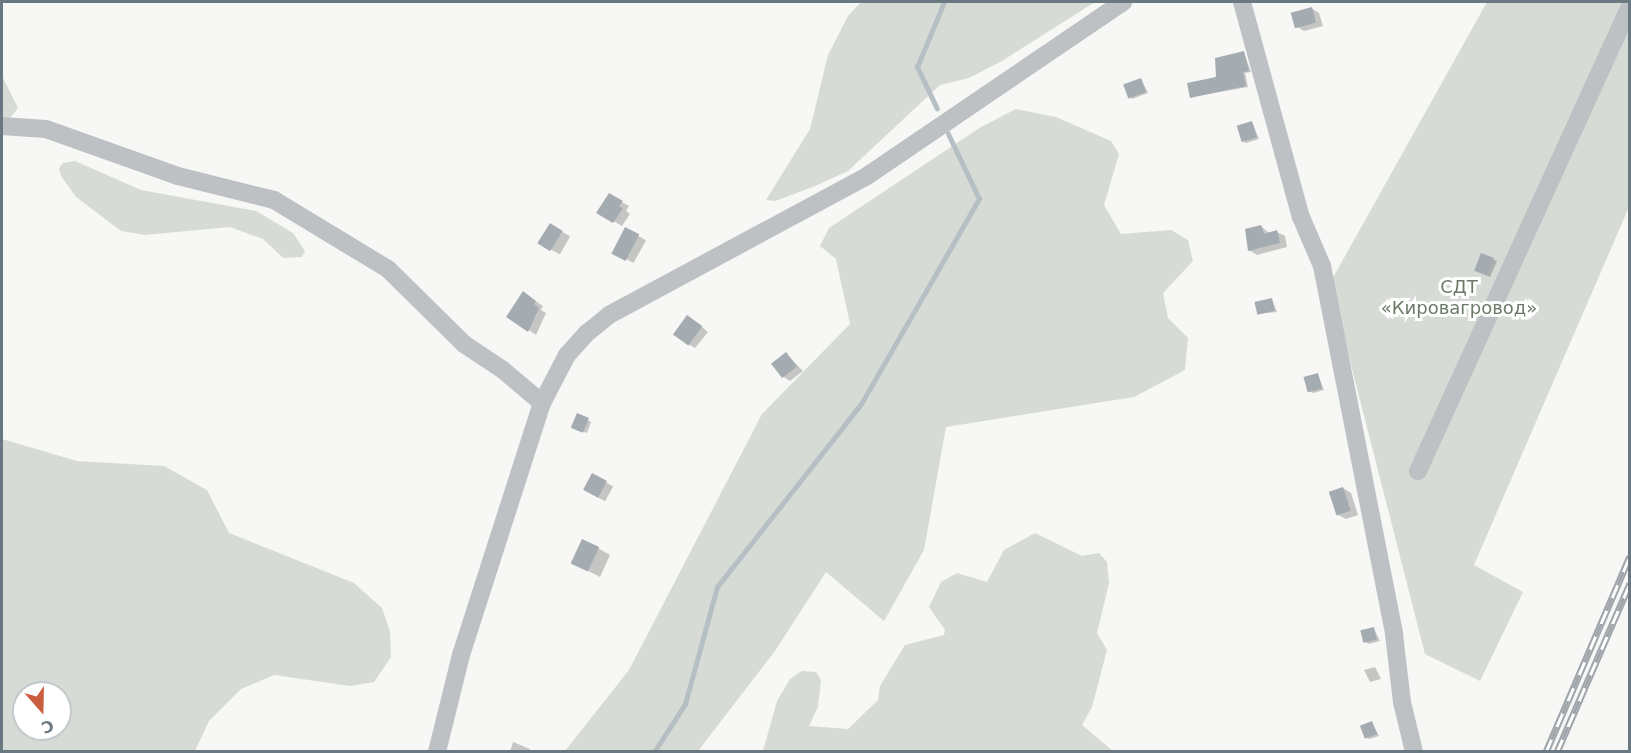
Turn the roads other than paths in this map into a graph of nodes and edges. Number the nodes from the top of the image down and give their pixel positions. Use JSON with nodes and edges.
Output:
{"nodes":[{"id":1,"x":1123,"y":2,"type":"edge"},
{"id":2,"x":1242,"y":2,"type":"edge"},
{"id":3,"x":1629,"y":6,"type":"edge"},
{"id":4,"x":2,"y":126,"type":"edge"},
{"id":5,"x":542,"y":403,"type":"junction"},
{"id":6,"x":1419,"y":471,"type":"dead end"},
{"id":7,"x":437,"y":752,"type":"edge"},
{"id":8,"x":1414,"y":752,"type":"edge"}],
"edges":[{"from":1,"to":5,"type":"street"},
{"from":2,"to":8,"type":"street"},
{"from":3,"to":6,"type":"street"},
{"from":4,"to":5,"type":"street"},
{"from":5,"to":7,"type":"street"}]}
